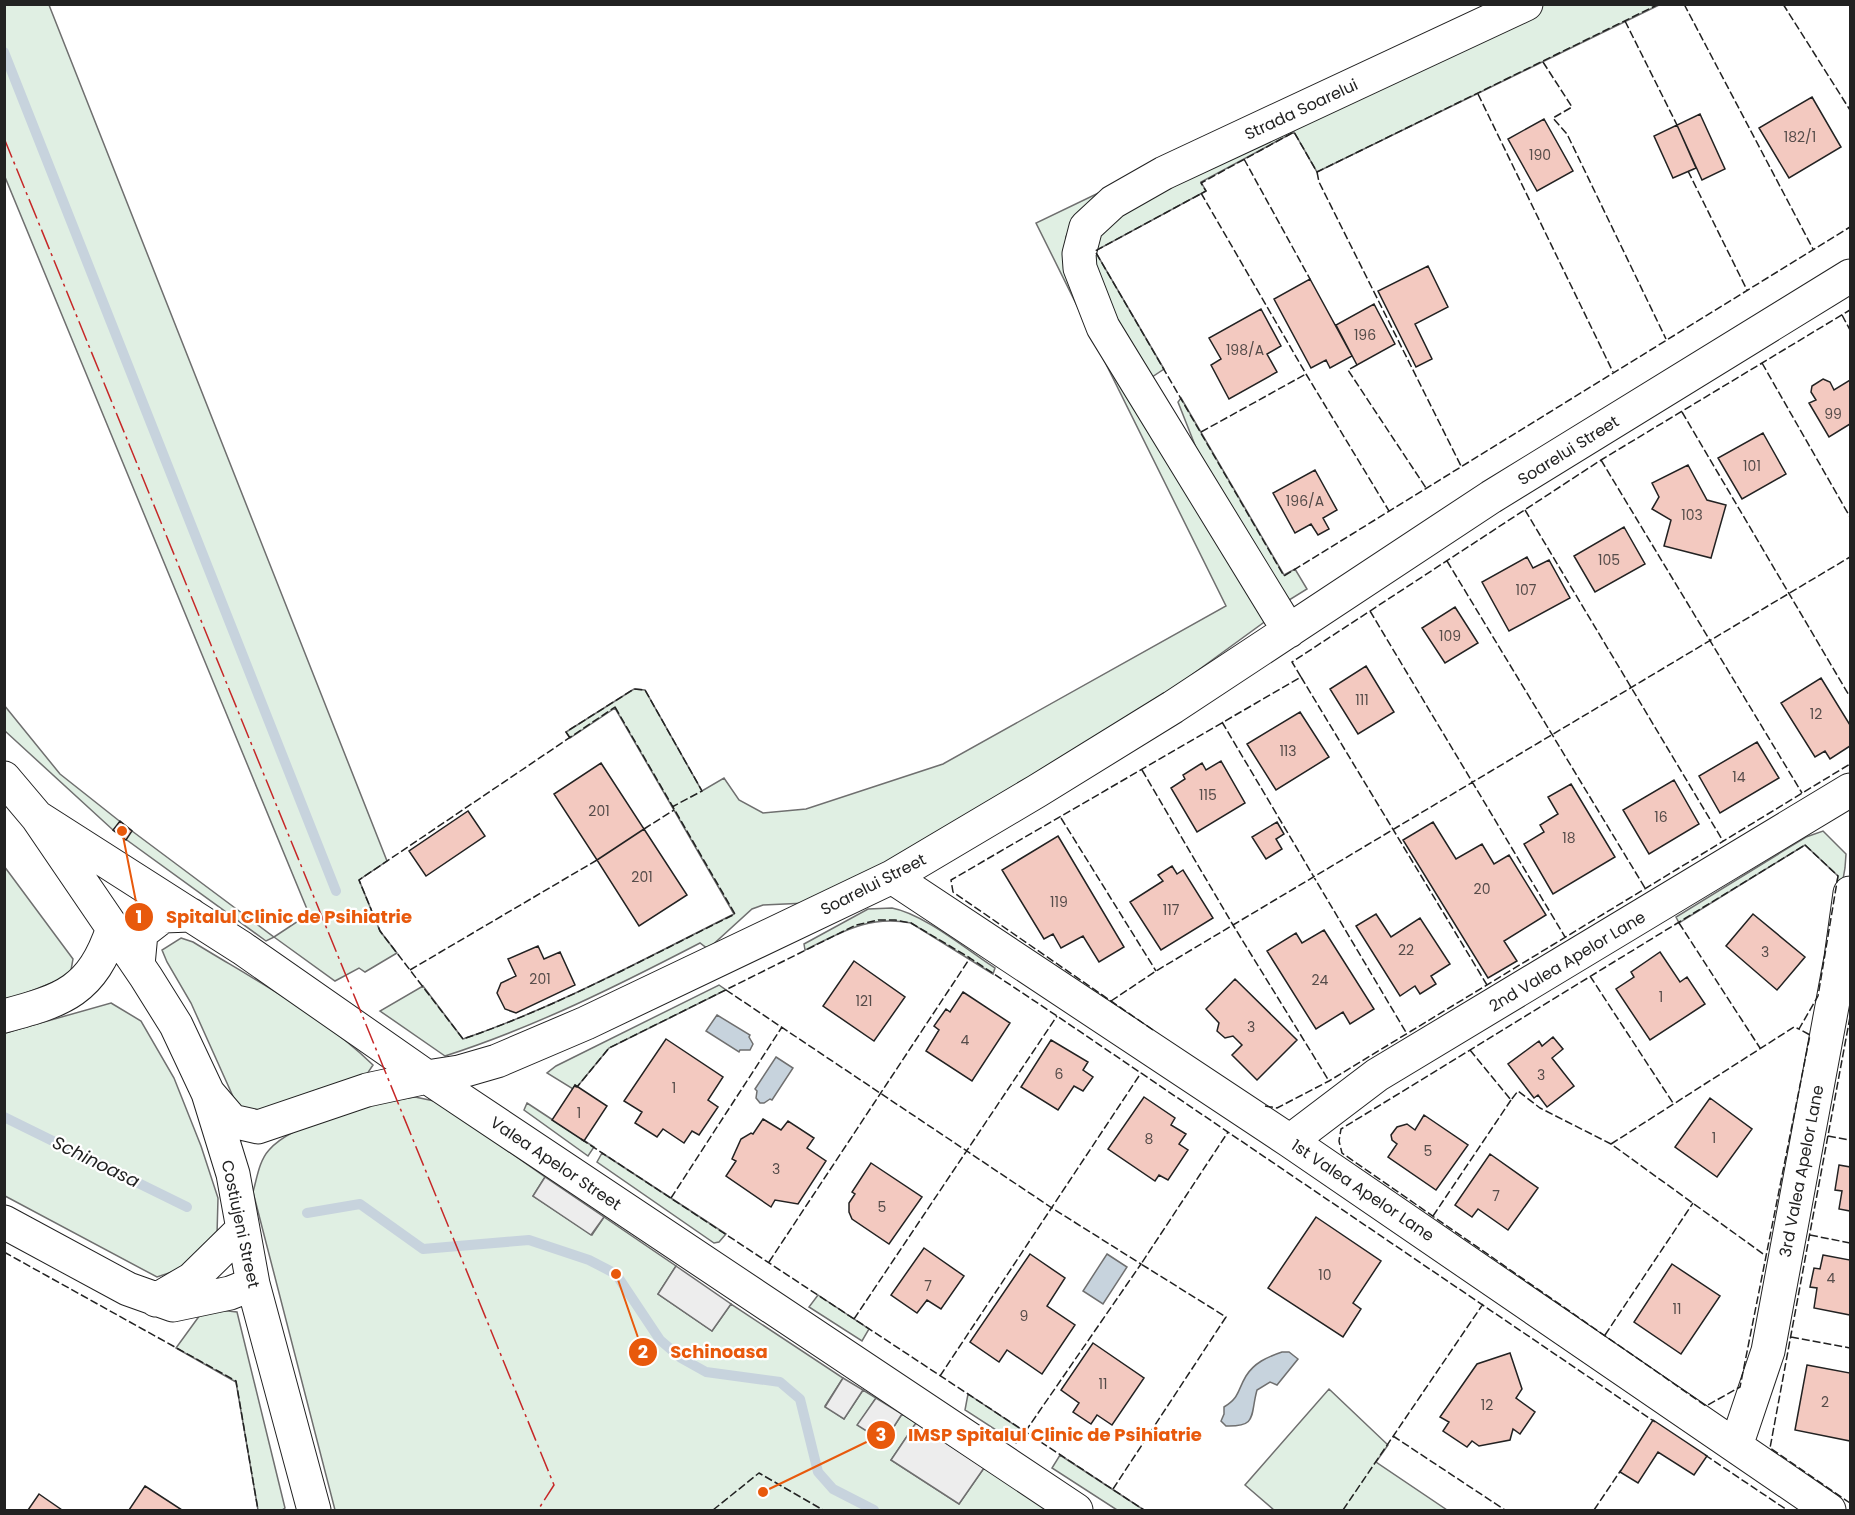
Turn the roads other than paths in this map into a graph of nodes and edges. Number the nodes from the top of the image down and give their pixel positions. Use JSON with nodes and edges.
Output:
{"nodes":[{"id":1,"x":1526,"y":4,"type":"edge"},
{"id":2,"x":1851,"y":276,"type":"edge"},
{"id":3,"x":1289,"y":631,"type":"junction"},
{"id":4,"x":4,"y":778,"type":"edge"},
{"id":5,"x":1851,"y":790,"type":"edge"},
{"id":6,"x":37,"y":817,"type":"junction"},
{"id":7,"x":892,"y":877,"type":"junction"},
{"id":8,"x":1851,"y":893,"type":"edge"},
{"id":9,"x":191,"y":915,"type":"junction"},
{"id":10,"x":113,"y":928,"type":"junction"},
{"id":11,"x":138,"y":964,"type":"junction"},
{"id":12,"x":4,"y":1016,"type":"edge"},
{"id":13,"x":356,"y":1028,"type":"junction"},
{"id":14,"x":427,"y":1077,"type":"junction"},
{"id":15,"x":367,"y":1090,"type":"junction"},
{"id":16,"x":208,"y":1093,"type":"junction"},
{"id":17,"x":258,"y":1127,"type":"junction"},
{"id":18,"x":1290,"y":1141,"type":"junction"},
{"id":19,"x":233,"y":1174,"type":"junction"},
{"id":20,"x":4,"y":1222,"type":"edge"},
{"id":21,"x":243,"y":1229,"type":"junction"},
{"id":22,"x":253,"y":1284,"type":"junction"},
{"id":23,"x":156,"y":1300,"type":"junction"},
{"id":24,"x":1736,"y":1446,"type":"junction"},
{"id":25,"x":314,"y":1510,"type":"edge"},
{"id":26,"x":1076,"y":1510,"type":"edge"},
{"id":27,"x":1829,"y":1510,"type":"edge"}],
"edges":[{"from":1,"to":3,"type":"street"},
{"from":2,"to":3,"type":"street","name":"Soarelui Street"},
{"from":3,"to":7,"type":"street","name":"Soarelui Street"},
{"from":4,"to":6,"type":"street","name":"Costiujeni Street"},
{"from":5,"to":18,"type":"street","name":"2nd Valea Apelor Lane"},
{"from":6,"to":9,"type":"street","name":"Valea Apelor Street"},
{"from":6,"to":10,"type":"street","name":"Costiujeni Street"},
{"from":7,"to":14,"type":"street","name":"Soarelui Street"},
{"from":7,"to":18,"type":"street","name":"1st Valea Apelor Lane"},
{"from":8,"to":24,"type":"street","name":"3rd Valea Apelor Lane"},
{"from":9,"to":11,"type":"street"},
{"from":9,"to":13,"type":"street","name":"Valea Apelor Street"},
{"from":10,"to":11,"type":"street","name":"Costiujeni Street"},
{"from":10,"to":12,"type":"street"},
{"from":11,"to":16,"type":"street","name":"Costiujeni Street"},
{"from":13,"to":14,"type":"street","name":"Valea Apelor Street"},
{"from":13,"to":15,"type":"street"},
{"from":14,"to":15,"type":"street","name":"Soarelui Street"},
{"from":14,"to":26,"type":"street","name":"Valea Apelor Street"},
{"from":15,"to":17,"type":"street","name":"Soarelui Street"},
{"from":16,"to":17,"type":"street"},
{"from":16,"to":19,"type":"street","name":"Costiujeni Street"},
{"from":17,"to":19,"type":"street"},
{"from":18,"to":24,"type":"street","name":"1st Valea Apelor Lane"},
{"from":19,"to":21,"type":"street","name":"Costiujeni Street"},
{"from":20,"to":23,"type":"street"},
{"from":21,"to":22,"type":"street","name":"Costiujeni Street"},
{"from":21,"to":23,"type":"street"},
{"from":22,"to":23,"type":"street"},
{"from":22,"to":25,"type":"street","name":"Costiujeni Street"},
{"from":24,"to":27,"type":"street","name":"1st Valea Apelor Lane"}]}
